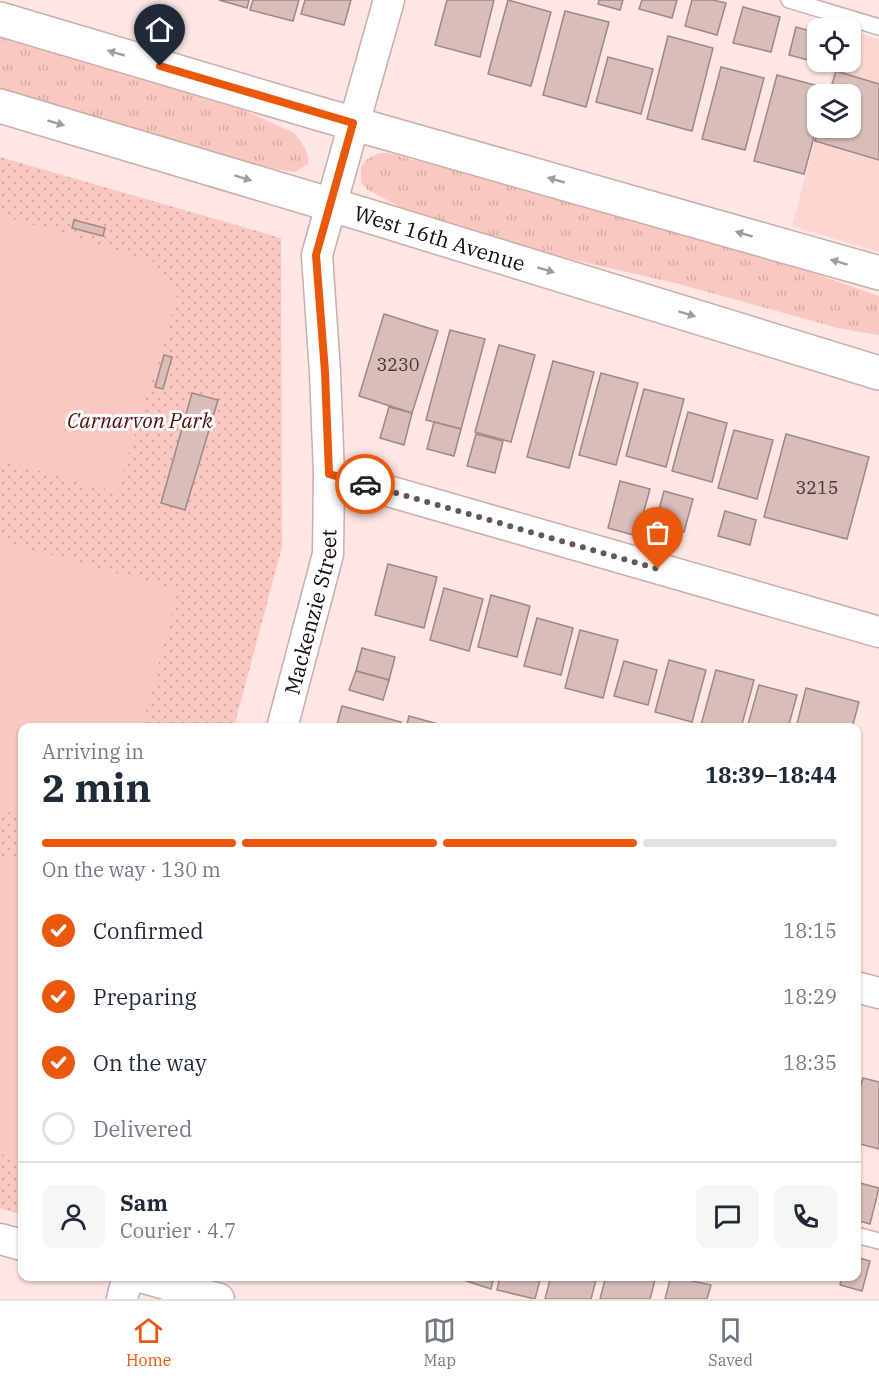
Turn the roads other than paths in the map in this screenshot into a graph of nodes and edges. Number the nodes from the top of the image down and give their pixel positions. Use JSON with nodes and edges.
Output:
{"nodes":[{"id":1,"x":389,"y":0,"type":"edge"},
{"id":2,"x":789,"y":0,"type":"edge"},
{"id":3,"x":0,"y":19,"type":"edge"},
{"id":4,"x":879,"y":27,"type":"edge"},
{"id":5,"x":0,"y":106,"type":"edge"},
{"id":6,"x":353,"y":123,"type":"junction"},
{"id":7,"x":330,"y":204,"type":"junction"},
{"id":8,"x":879,"y":273,"type":"edge"},
{"id":9,"x":879,"y":373,"type":"edge"},
{"id":10,"x":329,"y":474,"type":"junction"},
{"id":11,"x":879,"y":632,"type":"edge"},
{"id":12,"x":283,"y":723,"type":"edge"},
{"id":13,"x":861,"y":988,"type":"edge"},
{"id":14,"x":879,"y":993,"type":"edge"},
{"id":15,"x":861,"y":1236,"type":"edge"},
{"id":16,"x":0,"y":1239,"type":"edge"},
{"id":17,"x":879,"y":1241,"type":"edge"},
{"id":18,"x":18,"y":1244,"type":"edge"},
{"id":19,"x":127,"y":1281,"type":"edge"},
{"id":20,"x":155,"y":1281,"type":"edge"},
{"id":21,"x":122,"y":1299,"type":"edge"},
{"id":22,"x":219,"y":1299,"type":"edge"}],
"edges":[{"from":1,"to":6,"type":"street","name":"Mackenzie Street"},
{"from":2,"to":4,"type":"lane"},
{"from":6,"to":3,"type":"main road","one_way":true},
{"from":5,"to":7,"type":"main road","name":"West 16th Avenue","one_way":true},
{"from":6,"to":7,"type":"street","name":"Mackenzie Street"},
{"from":8,"to":6,"type":"main road","one_way":true},
{"from":7,"to":9,"type":"main road","name":"West 16th Avenue","one_way":true},
{"from":7,"to":10,"type":"street","name":"Mackenzie Street"},
{"from":10,"to":11,"type":"street"},
{"from":10,"to":12,"type":"street","name":"Mackenzie Street"},
{"from":13,"to":14,"type":"street"},
{"from":15,"to":17,"type":"lane"},
{"from":16,"to":18,"type":"street"},
{"from":19,"to":21,"type":"street"},
{"from":20,"to":22,"type":"street"}]}
